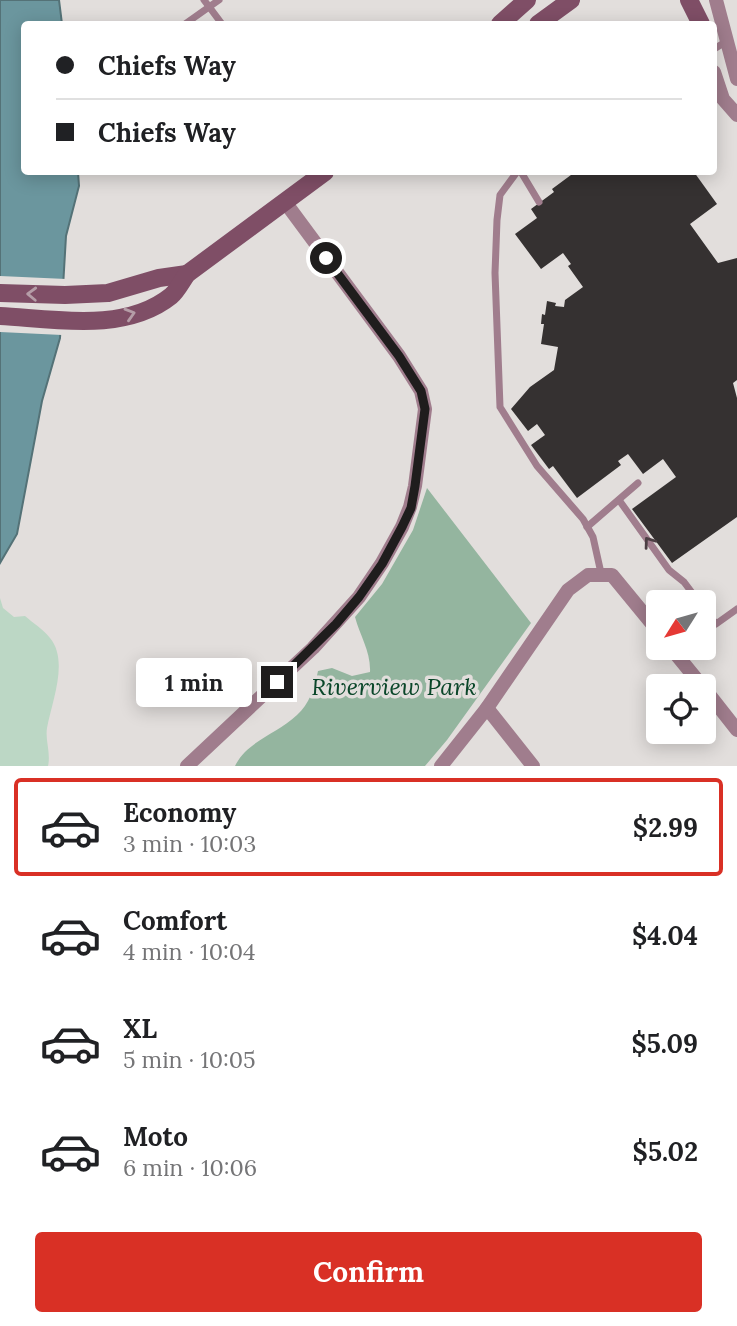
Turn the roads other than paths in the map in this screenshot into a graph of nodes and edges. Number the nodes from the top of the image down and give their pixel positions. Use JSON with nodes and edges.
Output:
{"nodes":[{"id":1,"x":219,"y":0,"type":"edge"},
{"id":2,"x":527,"y":0,"type":"edge"},
{"id":3,"x":570,"y":0,"type":"edge"},
{"id":4,"x":689,"y":0,"type":"edge"},
{"id":5,"x":697,"y":0,"type":"edge"},
{"id":6,"x":716,"y":0,"type":"edge"},
{"id":7,"x":207,"y":4,"type":"edge"},
{"id":8,"x":188,"y":21,"type":"edge"},
{"id":9,"x":220,"y":21,"type":"edge"},
{"id":10,"x":503,"y":21,"type":"edge"},
{"id":11,"x":542,"y":21,"type":"edge"},
{"id":12,"x":700,"y":21,"type":"edge"},
{"id":13,"x":701,"y":21,"type":"edge"},
{"id":14,"x":720,"y":45,"type":"edge"},
{"id":15,"x":737,"y":79,"type":"edge"},
{"id":16,"x":717,"y":81,"type":"edge"},
{"id":17,"x":737,"y":115,"type":"edge"},
{"id":18,"x":320,"y":175,"type":"edge"},
{"id":19,"x":517,"y":175,"type":"edge"},
{"id":20,"x":521,"y":175,"type":"edge"},
{"id":21,"x":295,"y":191,"type":"junction"},
{"id":22,"x":539,"y":202,"type":"dead end"},
{"id":23,"x":187,"y":274,"type":"junction"},
{"id":24,"x":0,"y":292,"type":"edge"},
{"id":25,"x":0,"y":316,"type":"edge"},
{"id":26,"x":638,"y":483,"type":"dead end"},
{"id":27,"x":618,"y":499,"type":"junction"},
{"id":28,"x":587,"y":527,"type":"junction"},
{"id":29,"x":601,"y":573,"type":"junction"},
{"id":30,"x":690,"y":590,"type":"edge"},
{"id":31,"x":737,"y":609,"type":"edge"},
{"id":32,"x":646,"y":616,"type":"edge"},
{"id":33,"x":716,"y":624,"type":"edge"},
{"id":34,"x":681,"y":660,"type":"edge"},
{"id":35,"x":692,"y":674,"type":"edge"},
{"id":36,"x":716,"y":703,"type":"edge"},
{"id":37,"x":486,"y":708,"type":"junction"},
{"id":38,"x":737,"y":730,"type":"edge"},
{"id":39,"x":187,"y":766,"type":"edge"},
{"id":40,"x":441,"y":766,"type":"edge"},
{"id":41,"x":533,"y":766,"type":"edge"}],
"edges":[{"from":1,"to":7,"type":"lane"},
{"from":2,"to":10,"type":"main road"},
{"from":3,"to":11,"type":"main road"},
{"from":4,"to":12,"type":"main road"},
{"from":5,"to":13,"type":"street"},
{"from":6,"to":14,"type":"street"},
{"from":7,"to":8,"type":"lane"},
{"from":7,"to":9,"type":"lane"},
{"from":14,"to":15,"type":"street"},
{"from":16,"to":17,"type":"street"},
{"from":18,"to":21,"type":"main road"},
{"from":19,"to":28,"type":"lane"},
{"from":20,"to":22,"type":"lane"},
{"from":21,"to":23,"type":"main road"},
{"from":21,"to":39,"type":"street"},
{"from":23,"to":24,"type":"main road","one_way":true},
{"from":25,"to":23,"type":"main road","one_way":true},
{"from":26,"to":27,"type":"lane"},
{"from":27,"to":28,"type":"lane"},
{"from":30,"to":27,"type":"lane","one_way":true},
{"from":28,"to":29,"type":"lane"},
{"from":29,"to":32,"type":"street"},
{"from":29,"to":37,"type":"street"},
{"from":31,"to":33,"type":"lane"},
{"from":34,"to":35,"type":"street"},
{"from":36,"to":38,"type":"street"},
{"from":37,"to":40,"type":"street"},
{"from":37,"to":41,"type":"street"}]}
